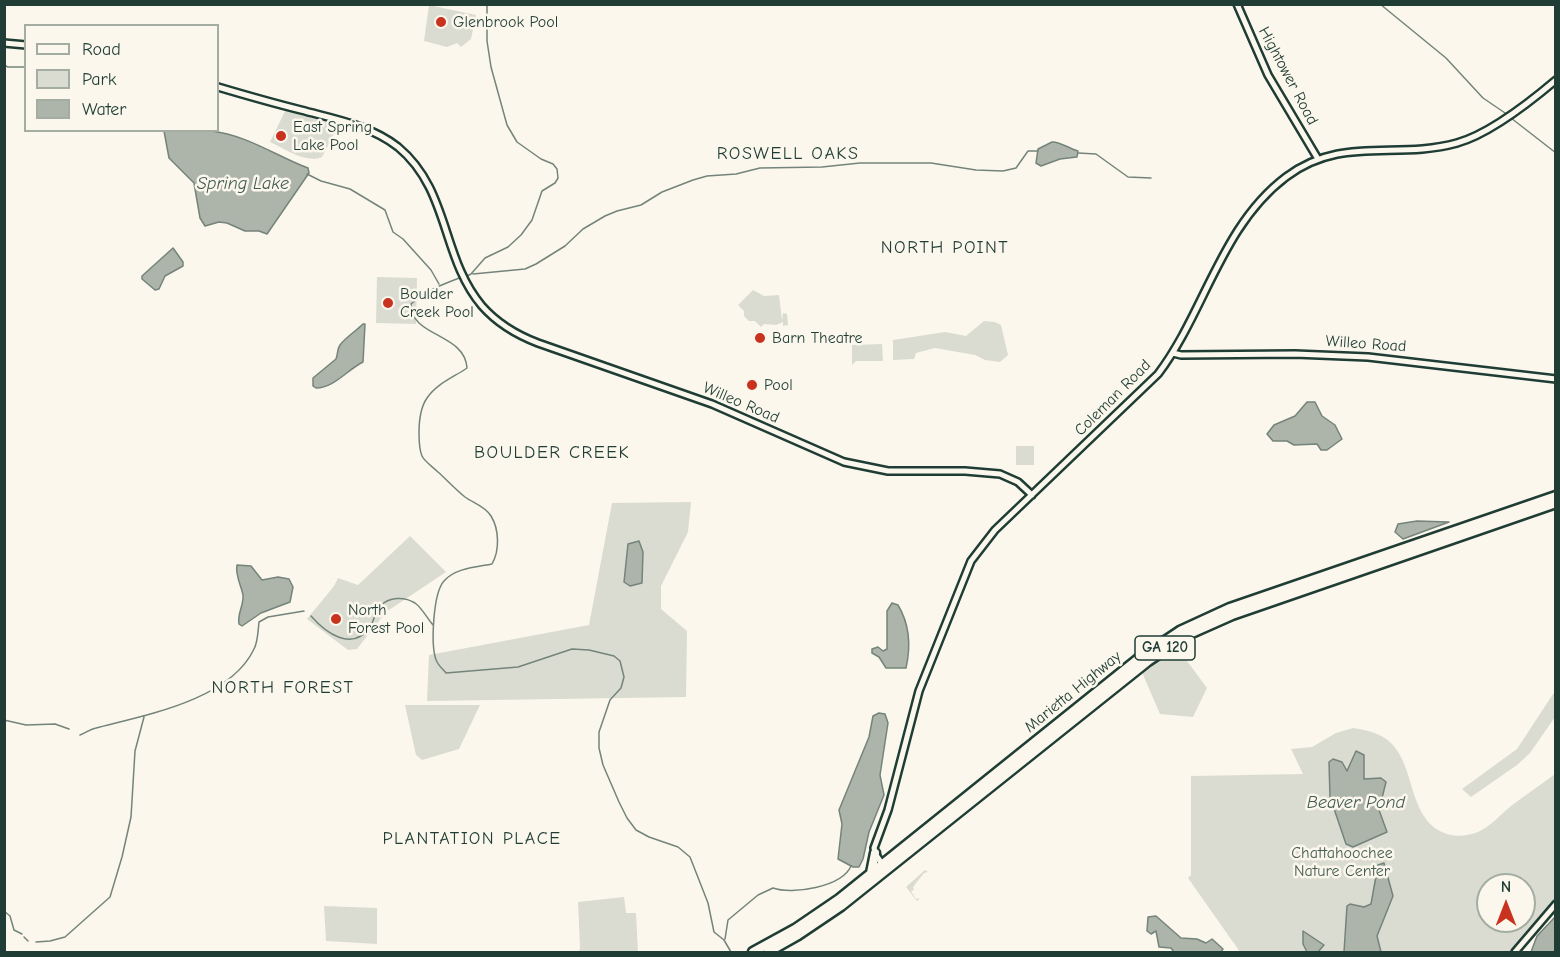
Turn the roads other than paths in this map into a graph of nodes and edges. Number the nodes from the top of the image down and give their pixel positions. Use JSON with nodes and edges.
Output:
{"nodes":[{"id":1,"x":1237,"y":4,"type":"edge"},
{"id":2,"x":4,"y":43,"type":"edge"},
{"id":3,"x":24,"y":45,"type":"edge"},
{"id":4,"x":1556,"y":80,"type":"edge"},
{"id":5,"x":219,"y":87,"type":"edge"},
{"id":6,"x":1318,"y":159,"type":"junction"},
{"id":7,"x":1173,"y":353,"type":"junction"},
{"id":8,"x":1556,"y":379,"type":"edge"},
{"id":9,"x":1032,"y":495,"type":"junction"},
{"id":10,"x":1556,"y":496,"type":"edge"},
{"id":11,"x":1556,"y":503,"type":"edge"},
{"id":12,"x":880,"y":861,"type":"junction"},
{"id":13,"x":871,"y":874,"type":"junction"},
{"id":14,"x":1556,"y":904,"type":"edge"},
{"id":15,"x":753,"y":952,"type":"edge"},
{"id":16,"x":768,"y":952,"type":"edge"},
{"id":17,"x":1515,"y":952,"type":"edge"}],
"edges":[{"from":1,"to":6,"type":"street","name":"Hightower Road"},
{"from":2,"to":3,"type":"street"},
{"from":4,"to":6,"type":"street","name":"Coleman Road"},
{"from":5,"to":9,"type":"street","name":"Willeo Road"},
{"from":6,"to":7,"type":"street","name":"Coleman Road"},
{"from":7,"to":8,"type":"street","name":"Willeo Road"},
{"from":7,"to":9,"type":"street","name":"Coleman Road"},
{"from":9,"to":12,"type":"street","name":"Coleman Road"},
{"from":10,"to":12,"type":"highway","name":"Marietta Highway","number":"GA 120"},
{"from":11,"to":12,"type":"highway","name":"Marietta Highway","number":"GA 120"},
{"from":12,"to":13,"type":"highway"},
{"from":12,"to":13,"type":"highway","name":"Marietta Highway","number":"GA 120"},
{"from":12,"to":16,"type":"highway","name":"Marietta Highway","number":"GA 120"},
{"from":13,"to":15,"type":"highway","name":"Marietta Highway","number":"GA 120"},
{"from":14,"to":17,"type":"street"}]}
